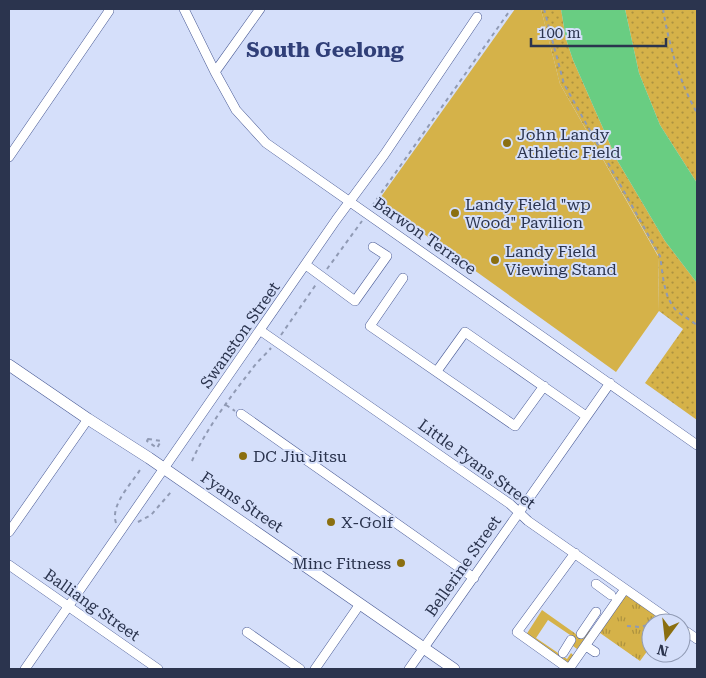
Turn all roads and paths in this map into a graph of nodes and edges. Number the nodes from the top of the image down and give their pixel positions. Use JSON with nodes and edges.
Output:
{"nodes":[{"id":1,"x":184,"y":9,"type":"edge"},
{"id":2,"x":260,"y":9,"type":"edge"},
{"id":3,"x":511,"y":9,"type":"edge"},
{"id":4,"x":544,"y":9,"type":"edge"},
{"id":5,"x":663,"y":9,"type":"edge"},
{"id":6,"x":110,"y":10,"type":"edge"},
{"id":7,"x":477,"y":17,"type":"dead end"},
{"id":8,"x":215,"y":72,"type":"junction"},
{"id":9,"x":697,"y":114,"type":"edge"},
{"id":10,"x":9,"y":157,"type":"edge"},
{"id":11,"x":349,"y":203,"type":"junction"},
{"id":12,"x":372,"y":206,"type":"dead end"},
{"id":13,"x":373,"y":247,"type":"dead end"},
{"id":14,"x":306,"y":265,"type":"junction"},
{"id":15,"x":403,"y":278,"type":"dead end"},
{"id":16,"x":697,"y":325,"type":"edge"},
{"id":17,"x":261,"y":331,"type":"junction"},
{"id":18,"x":274,"y":344,"type":"dead end"},
{"id":19,"x":9,"y":364,"type":"edge"},
{"id":20,"x":437,"y":371,"type":"junction"},
{"id":21,"x":610,"y":383,"type":"junction"},
{"id":22,"x":544,"y":386,"type":"junction"},
{"id":23,"x":226,"y":405,"type":"junction"},
{"id":24,"x":239,"y":413,"type":"joint"},
{"id":25,"x":586,"y":416,"type":"junction"},
{"id":26,"x":88,"y":419,"type":"junction"},
{"id":27,"x":697,"y":445,"type":"edge"},
{"id":28,"x":157,"y":448,"type":"joint"},
{"id":29,"x":192,"y":461,"type":"dead end"},
{"id":30,"x":165,"y":469,"type":"junction"},
{"id":31,"x":140,"y":470,"type":"dead end"},
{"id":32,"x":171,"y":492,"type":"dead end"},
{"id":33,"x":519,"y":512,"type":"junction"},
{"id":34,"x":136,"y":524,"type":"dead end"},
{"id":35,"x":9,"y":532,"type":"edge"},
{"id":36,"x":120,"y":533,"type":"junction"},
{"id":37,"x":575,"y":553,"type":"junction"},
{"id":38,"x":9,"y":565,"type":"edge"},
{"id":39,"x":474,"y":578,"type":"junction"},
{"id":40,"x":611,"y":579,"type":"junction"},
{"id":41,"x":604,"y":589,"type":"dead end"},
{"id":42,"x":626,"y":589,"type":"junction"},
{"id":43,"x":360,"y":604,"type":"junction"},
{"id":44,"x":68,"y":607,"type":"junction"},
{"id":45,"x":596,"y":612,"type":"dead end"},
{"id":46,"x":660,"y":613,"type":"edge"},
{"id":47,"x":588,"y":624,"type":"junction"},
{"id":48,"x":628,"y":626,"type":"dead end"},
{"id":49,"x":641,"y":627,"type":"edge"},
{"id":50,"x":596,"y":631,"type":"junction"},
{"id":51,"x":247,"y":632,"type":"dead end"},
{"id":52,"x":581,"y":634,"type":"dead end"},
{"id":53,"x":567,"y":646,"type":"dead end"},
{"id":54,"x":586,"y":646,"type":"junction"},
{"id":55,"x":424,"y":648,"type":"junction"},
{"id":56,"x":595,"y":652,"type":"dead end"},
{"id":57,"x":579,"y":656,"type":"junction"},
{"id":58,"x":25,"y":669,"type":"edge"},
{"id":59,"x":158,"y":669,"type":"edge"},
{"id":60,"x":300,"y":669,"type":"edge"},
{"id":61,"x":315,"y":669,"type":"edge"},
{"id":62,"x":409,"y":669,"type":"edge"},
{"id":63,"x":454,"y":669,"type":"edge"},
{"id":64,"x":569,"y":669,"type":"edge"}],
"edges":[{"from":1,"to":8,"type":"street","name":"Barwon Terrace"},
{"from":2,"to":8,"type":"street"},
{"from":3,"to":12,"type":"path"},
{"from":4,"to":16,"type":"path"},
{"from":5,"to":9,"type":"path"},
{"from":6,"to":10,"type":"street"},
{"from":7,"to":11,"type":"street","name":"Swanston Street"},
{"from":8,"to":11,"type":"street","name":"Barwon Terrace"},
{"from":11,"to":14,"type":"street","name":"Swanston Street"},
{"from":11,"to":21,"type":"street","name":"Barwon Terrace"},
{"from":13,"to":14,"type":"street"},
{"from":14,"to":17,"type":"street","name":"Swanston Street"},
{"from":15,"to":20,"type":"street"},
{"from":17,"to":30,"type":"street","name":"Swanston Street"},
{"from":17,"to":33,"type":"street","name":"Little Fyans Street"},
{"from":18,"to":23,"type":"path"},
{"from":19,"to":26,"type":"main road","name":"Fyans Street"},
{"from":20,"to":22,"type":"street"},
{"from":20,"to":22,"type":"street"},
{"from":21,"to":25,"type":"street","name":"Bellerine Street"},
{"from":21,"to":27,"type":"street","name":"Barwon Terrace"},
{"from":22,"to":25,"type":"street"},
{"from":23,"to":24,"type":"path"},
{"from":23,"to":29,"type":"path"},
{"from":24,"to":39,"type":"street"},
{"from":25,"to":33,"type":"street","name":"Bellerine Street"},
{"from":26,"to":30,"type":"main road","name":"Fyans Street"},
{"from":26,"to":35,"type":"street"},
{"from":28,"to":28,"type":"path"},
{"from":30,"to":36,"type":"street","name":"Swanston Street"},
{"from":30,"to":43,"type":"main road","name":"Fyans Street"},
{"from":31,"to":36,"type":"path"},
{"from":32,"to":34,"type":"path"},
{"from":33,"to":37,"type":"street","name":"Little Fyans Street"},
{"from":33,"to":39,"type":"street","name":"Bellerine Street"},
{"from":36,"to":44,"type":"street","name":"Swanston Street"},
{"from":37,"to":40,"type":"street","name":"Little Fyans Street"},
{"from":37,"to":64,"type":"street"},
{"from":38,"to":44,"type":"street","name":"Balliang Street"},
{"from":39,"to":55,"type":"street","name":"Bellerine Street"},
{"from":40,"to":41,"type":"street"},
{"from":40,"to":42,"type":"street","name":"Little Fyans Street"},
{"from":42,"to":46,"type":"street","name":"Little Fyans Street"},
{"from":42,"to":50,"type":"street"},
{"from":43,"to":55,"type":"main road","name":"Fyans Street"},
{"from":43,"to":61,"type":"street"},
{"from":44,"to":58,"type":"street","name":"Swanston Street"},
{"from":44,"to":59,"type":"street","name":"Balliang Street"},
{"from":45,"to":47,"type":"street"},
{"from":47,"to":50,"type":"street"},
{"from":47,"to":52,"type":"street"},
{"from":48,"to":49,"type":"path"},
{"from":50,"to":54,"type":"street"},
{"from":51,"to":60,"type":"street"},
{"from":53,"to":57,"type":"street"},
{"from":54,"to":56,"type":"street"},
{"from":54,"to":57,"type":"street"},
{"from":55,"to":62,"type":"street","name":"Bellerine Street"},
{"from":55,"to":63,"type":"main road","name":"Fyans Street"},
{"from":57,"to":64,"type":"street"}]}
